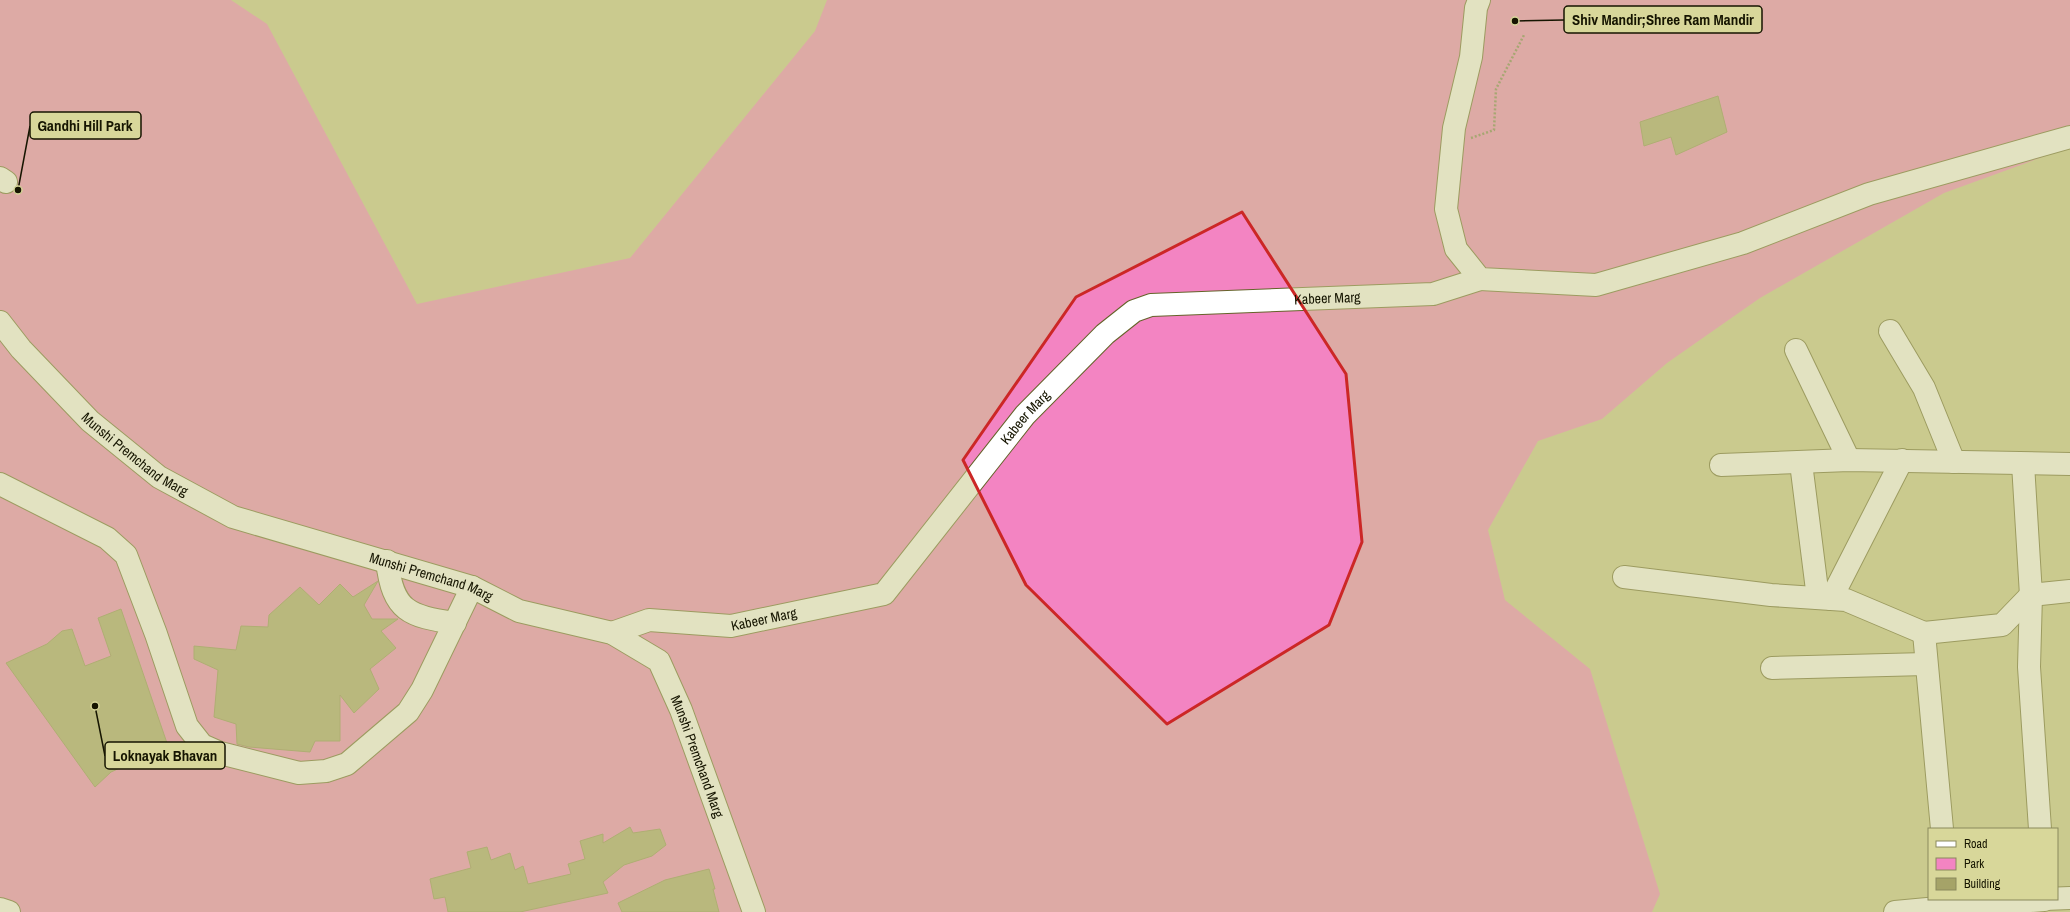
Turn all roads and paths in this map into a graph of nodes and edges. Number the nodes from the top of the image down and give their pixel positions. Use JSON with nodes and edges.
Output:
{"nodes":[{"id":1,"x":1479,"y":0,"type":"edge"},
{"id":2,"x":1524,"y":35,"type":"dead end"},
{"id":3,"x":2070,"y":137,"type":"edge"},
{"id":4,"x":1453,"y":142,"type":"junction"},
{"id":5,"x":1480,"y":279,"type":"junction"},
{"id":6,"x":0,"y":322,"type":"edge"},
{"id":7,"x":1890,"y":331,"type":"dead end"},
{"id":8,"x":1796,"y":350,"type":"dead end"},
{"id":9,"x":1849,"y":460,"type":"junction"},
{"id":10,"x":1902,"y":460,"type":"junction"},
{"id":11,"x":1954,"y":462,"type":"junction"},
{"id":12,"x":1801,"y":463,"type":"junction"},
{"id":13,"x":2023,"y":464,"type":"junction"},
{"id":14,"x":2070,"y":464,"type":"edge"},
{"id":15,"x":1721,"y":465,"type":"dead end"},
{"id":16,"x":0,"y":484,"type":"edge"},
{"id":17,"x":387,"y":561,"type":"junction"},
{"id":18,"x":1624,"y":577,"type":"dead end"},
{"id":19,"x":472,"y":587,"type":"junction"},
{"id":20,"x":2070,"y":591,"type":"edge"},
{"id":21,"x":2031,"y":595,"type":"junction"},
{"id":22,"x":1824,"y":598,"type":"junction"},
{"id":23,"x":454,"y":623,"type":"junction"},
{"id":24,"x":612,"y":633,"type":"junction"},
{"id":25,"x":1924,"y":633,"type":"junction"},
{"id":26,"x":1926,"y":664,"type":"junction"},
{"id":27,"x":1772,"y":668,"type":"dead end"},
{"id":28,"x":1942,"y":828,"type":"edge"},
{"id":29,"x":2040,"y":828,"type":"edge"},
{"id":30,"x":2058,"y":898,"type":"edge"},
{"id":31,"x":2070,"y":898,"type":"edge"},
{"id":32,"x":2030,"y":900,"type":"edge"},
{"id":33,"x":1949,"y":906,"type":"edge"},
{"id":34,"x":0,"y":910,"type":"edge"},
{"id":35,"x":9,"y":912,"type":"edge"},
{"id":36,"x":754,"y":912,"type":"edge"},
{"id":37,"x":1895,"y":912,"type":"edge"}],
"edges":[{"from":1,"to":4,"type":"street"},
{"from":2,"to":4,"type":"path"},
{"from":3,"to":5,"type":"street"},
{"from":4,"to":5,"type":"street"},
{"from":5,"to":24,"type":"street","name":"Kabeer Marg"},
{"from":6,"to":17,"type":"street","name":"Munshi Premchand Marg"},
{"from":7,"to":11,"type":"street"},
{"from":8,"to":9,"type":"street"},
{"from":9,"to":10,"type":"street"},
{"from":9,"to":12,"type":"street"},
{"from":10,"to":11,"type":"street"},
{"from":10,"to":22,"type":"street"},
{"from":11,"to":13,"type":"street"},
{"from":12,"to":15,"type":"street"},
{"from":12,"to":22,"type":"street"},
{"from":13,"to":14,"type":"street"},
{"from":13,"to":21,"type":"street"},
{"from":16,"to":23,"type":"street"},
{"from":17,"to":19,"type":"street","name":"Munshi Premchand Marg"},
{"from":17,"to":23,"type":"street"},
{"from":18,"to":22,"type":"street"},
{"from":19,"to":23,"type":"street"},
{"from":19,"to":24,"type":"street","name":"Munshi Premchand Marg"},
{"from":20,"to":21,"type":"street"},
{"from":21,"to":25,"type":"street"},
{"from":21,"to":29,"type":"street"},
{"from":22,"to":25,"type":"street"},
{"from":24,"to":36,"type":"street","name":"Munshi Premchand Marg"},
{"from":25,"to":26,"type":"street"},
{"from":26,"to":27,"type":"street"},
{"from":26,"to":28,"type":"street"},
{"from":30,"to":31,"type":"street"},
{"from":32,"to":33,"type":"street"},
{"from":33,"to":37,"type":"street"},
{"from":34,"to":35,"type":"street"}]}
